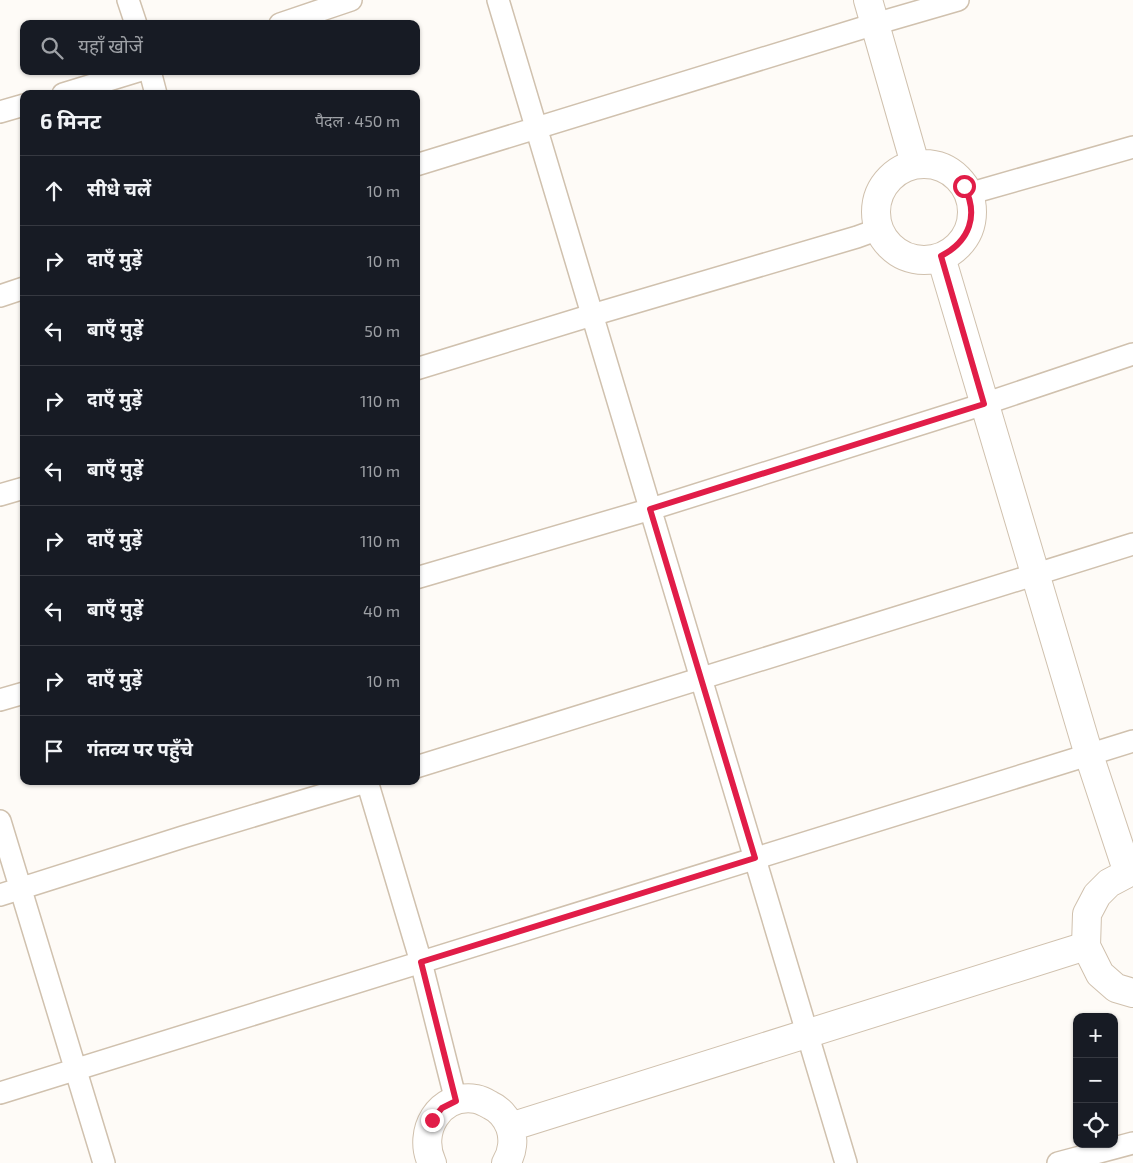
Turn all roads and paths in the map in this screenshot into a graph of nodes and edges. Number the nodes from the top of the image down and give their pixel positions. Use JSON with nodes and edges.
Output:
{"nodes":[{"id":1,"x":128,"y":0,"type":"edge"},
{"id":2,"x":351,"y":0,"type":"edge"},
{"id":3,"x":498,"y":0,"type":"edge"},
{"id":4,"x":958,"y":0,"type":"edge"},
{"id":5,"x":872,"y":12,"type":"edge"},
{"id":6,"x":135,"y":20,"type":"edge"},
{"id":7,"x":292,"y":20,"type":"edge"},
{"id":8,"x":125,"y":75,"type":"edge"},
{"id":9,"x":151,"y":75,"type":"edge"},
{"id":10,"x":75,"y":90,"type":"edge"},
{"id":11,"x":155,"y":90,"type":"edge"},
{"id":12,"x":20,"y":106,"type":"edge"},
{"id":13,"x":0,"y":112,"type":"edge"},
{"id":14,"x":536,"y":128,"type":"junction"},
{"id":15,"x":1133,"y":147,"type":"edge"},
{"id":16,"x":420,"y":164,"type":"edge"},
{"id":17,"x":915,"y":164,"type":"junction"},
{"id":18,"x":968,"y":194,"type":"junction"},
{"id":19,"x":879,"y":229,"type":"junction"},
{"id":20,"x":941,"y":256,"type":"junction"},
{"id":21,"x":20,"y":289,"type":"edge"},
{"id":22,"x":0,"y":296,"type":"edge"},
{"id":23,"x":592,"y":315,"type":"junction"},
{"id":24,"x":1133,"y":354,"type":"edge"},
{"id":25,"x":420,"y":368,"type":"edge"},
{"id":26,"x":984,"y":404,"type":"junction"},
{"id":27,"x":20,"y":489,"type":"edge"},
{"id":28,"x":0,"y":495,"type":"edge"},
{"id":29,"x":650,"y":509,"type":"junction"},
{"id":30,"x":1133,"y":544,"type":"edge"},
{"id":31,"x":1035,"y":574,"type":"junction"},
{"id":32,"x":420,"y":577,"type":"edge"},
{"id":33,"x":701,"y":678,"type":"junction"},
{"id":34,"x":20,"y":694,"type":"edge"},
{"id":35,"x":0,"y":700,"type":"edge"},
{"id":36,"x":1133,"y":741,"type":"edge"},
{"id":37,"x":1089,"y":755,"type":"junction"},
{"id":38,"x":420,"y":766,"type":"edge"},
{"id":39,"x":355,"y":785,"type":"edge"},
{"id":40,"x":369,"y":785,"type":"edge"},
{"id":41,"x":0,"y":821,"type":"edge"},
{"id":42,"x":755,"y":858,"type":"junction"},
{"id":43,"x":1130,"y":872,"type":"edge"},
{"id":44,"x":20,"y":888,"type":"junction"},
{"id":45,"x":0,"y":895,"type":"edge"},
{"id":46,"x":1086,"y":946,"type":"junction"},
{"id":47,"x":421,"y":962,"type":"junction"},
{"id":48,"x":1133,"y":992,"type":"edge"},
{"id":49,"x":808,"y":1034,"type":"junction"},
{"id":50,"x":76,"y":1069,"type":"junction"},
{"id":51,"x":0,"y":1093,"type":"edge"},
{"id":52,"x":456,"y":1101,"type":"junction"},
{"id":53,"x":510,"y":1127,"type":"junction"},
{"id":54,"x":1133,"y":1143,"type":"edge"},
{"id":55,"x":104,"y":1163,"type":"edge"},
{"id":56,"x":430,"y":1163,"type":"edge"},
{"id":57,"x":506,"y":1163,"type":"edge"},
{"id":58,"x":846,"y":1163,"type":"edge"},
{"id":59,"x":1058,"y":1163,"type":"edge"}],
"edges":[{"from":1,"to":6,"type":"street"},
{"from":2,"to":7,"type":"street"},
{"from":3,"to":14,"type":"street"},
{"from":4,"to":5,"type":"street"},
{"from":5,"to":14,"type":"street"},
{"from":5,"to":17,"type":"main road"},
{"from":8,"to":10,"type":"street"},
{"from":9,"to":11,"type":"street"},
{"from":12,"to":13,"type":"street"},
{"from":14,"to":16,"type":"street"},
{"from":14,"to":23,"type":"street"},
{"from":15,"to":18,"type":"street"},
{"from":17,"to":18,"type":"main road"},
{"from":17,"to":19,"type":"main road"},
{"from":18,"to":20,"type":"main road"},
{"from":19,"to":20,"type":"main road"},
{"from":19,"to":23,"type":"street"},
{"from":20,"to":26,"type":"main road"},
{"from":21,"to":22,"type":"street"},
{"from":23,"to":25,"type":"street"},
{"from":23,"to":29,"type":"street"},
{"from":24,"to":26,"type":"street"},
{"from":26,"to":29,"type":"street"},
{"from":26,"to":31,"type":"main road"},
{"from":27,"to":28,"type":"street"},
{"from":29,"to":32,"type":"street"},
{"from":29,"to":33,"type":"street"},
{"from":30,"to":31,"type":"street"},
{"from":31,"to":33,"type":"street"},
{"from":31,"to":37,"type":"main road"},
{"from":33,"to":38,"type":"street"},
{"from":33,"to":42,"type":"street"},
{"from":34,"to":35,"type":"street"},
{"from":36,"to":37,"type":"street"},
{"from":37,"to":42,"type":"street"},
{"from":37,"to":43,"type":"main road"},
{"from":39,"to":44,"type":"street"},
{"from":40,"to":47,"type":"street"},
{"from":41,"to":44,"type":"street"},
{"from":42,"to":47,"type":"street"},
{"from":42,"to":49,"type":"street"},
{"from":43,"to":46,"type":"main road"},
{"from":44,"to":45,"type":"street"},
{"from":44,"to":50,"type":"street"},
{"from":46,"to":48,"type":"main road"},
{"from":46,"to":49,"type":"main road"},
{"from":47,"to":50,"type":"street"},
{"from":47,"to":52,"type":"street"},
{"from":49,"to":53,"type":"main road"},
{"from":49,"to":58,"type":"street"},
{"from":50,"to":51,"type":"street"},
{"from":50,"to":55,"type":"street"},
{"from":52,"to":53,"type":"main road"},
{"from":52,"to":56,"type":"main road"},
{"from":53,"to":57,"type":"main road"},
{"from":54,"to":59,"type":"street"}]}
